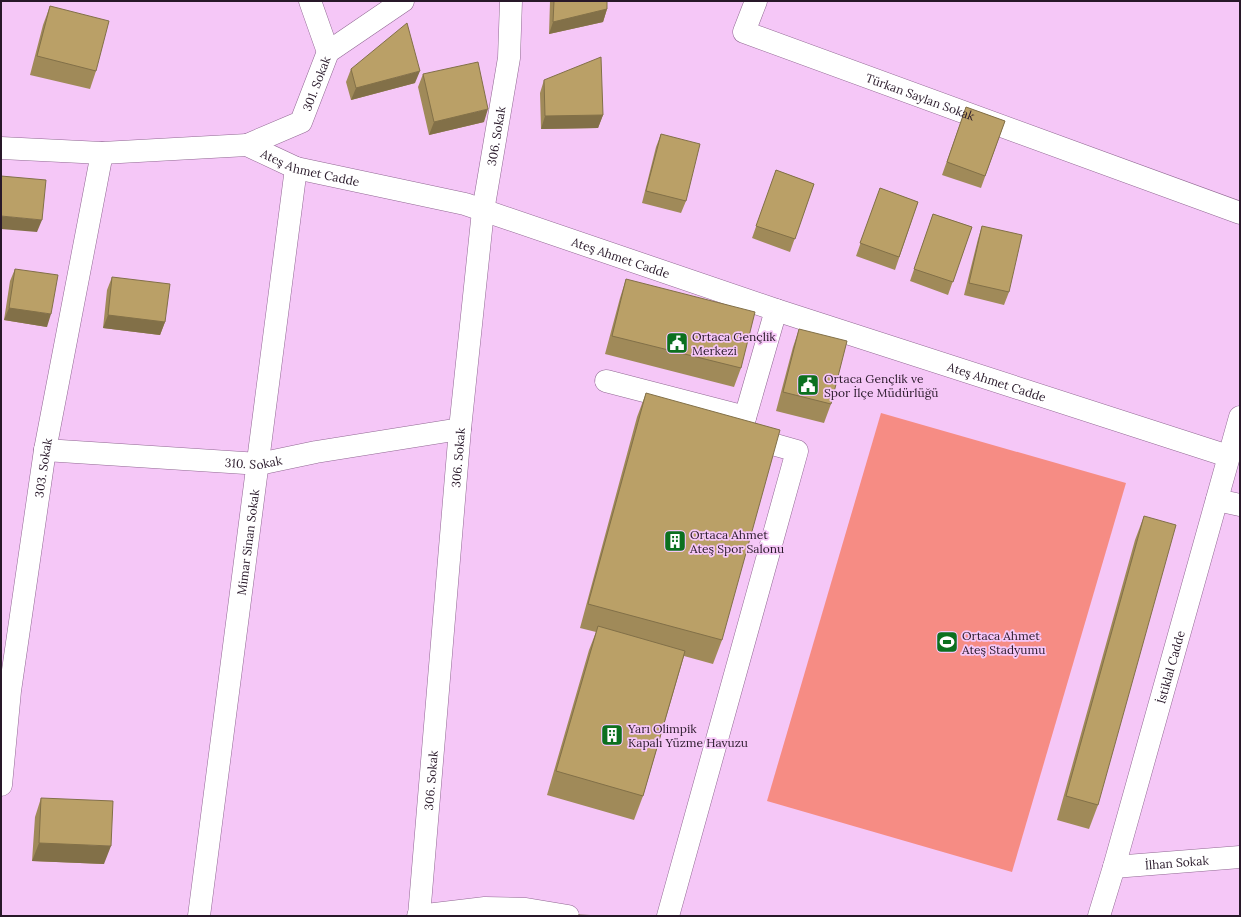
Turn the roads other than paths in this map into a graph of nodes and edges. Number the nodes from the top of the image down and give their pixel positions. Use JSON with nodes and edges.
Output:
{"nodes":[{"id":1,"x":310,"y":1,"type":"edge"},
{"id":2,"x":403,"y":1,"type":"edge"},
{"id":3,"x":511,"y":1,"type":"edge"},
{"id":4,"x":756,"y":1,"type":"edge"},
{"id":5,"x":328,"y":52,"type":"junction"},
{"id":6,"x":247,"y":145,"type":"junction"},
{"id":7,"x":1,"y":148,"type":"edge"},
{"id":8,"x":102,"y":153,"type":"junction"},
{"id":9,"x":296,"y":168,"type":"junction"},
{"id":10,"x":483,"y":211,"type":"junction"},
{"id":11,"x":1240,"y":213,"type":"edge"},
{"id":12,"x":776,"y":310,"type":"junction"},
{"id":13,"x":606,"y":381,"type":"dead end"},
{"id":14,"x":745,"y":417,"type":"junction"},
{"id":15,"x":460,"y":429,"type":"junction"},
{"id":16,"x":1238,"y":429,"type":"edge"},
{"id":17,"x":45,"y":450,"type":"junction"},
{"id":18,"x":1228,"y":456,"type":"junction"},
{"id":19,"x":259,"y":464,"type":"junction"},
{"id":20,"x":1217,"y":500,"type":"junction"},
{"id":21,"x":1240,"y":505,"type":"edge"},
{"id":22,"x":1,"y":784,"type":"edge"},
{"id":23,"x":1240,"y":857,"type":"edge"},
{"id":24,"x":1114,"y":867,"type":"junction"},
{"id":25,"x":525,"y":912,"type":"edge"},
{"id":26,"x":199,"y":916,"type":"edge"},
{"id":27,"x":418,"y":916,"type":"edge"},
{"id":28,"x":568,"y":916,"type":"edge"},
{"id":29,"x":668,"y":916,"type":"edge"},
{"id":30,"x":1099,"y":916,"type":"edge"}],
"edges":[{"from":1,"to":5,"type":"street"},
{"from":2,"to":5,"type":"street","name":"301. Sokak"},
{"from":3,"to":10,"type":"street","name":"306. Sokak"},
{"from":4,"to":11,"type":"street","name":"Türkan Saylan Sokak"},
{"from":5,"to":6,"type":"street","name":"301. Sokak"},
{"from":6,"to":8,"type":"street","name":"Ateş Ahmet Cadde"},
{"from":6,"to":9,"type":"street","name":"Ateş Ahmet Cadde"},
{"from":7,"to":8,"type":"street","name":"Ateş Ahmet Cadde"},
{"from":8,"to":17,"type":"street","name":"303. Sokak"},
{"from":9,"to":10,"type":"street","name":"Ateş Ahmet Cadde"},
{"from":9,"to":19,"type":"street","name":"Mimar Sinan Sokak"},
{"from":10,"to":12,"type":"street","name":"Ateş Ahmet Cadde"},
{"from":10,"to":15,"type":"street","name":"306. Sokak"},
{"from":12,"to":14,"type":"street"},
{"from":12,"to":18,"type":"street","name":"Ateş Ahmet Cadde"},
{"from":13,"to":14,"type":"street"},
{"from":14,"to":29,"type":"street"},
{"from":15,"to":19,"type":"street","name":"310. Sokak"},
{"from":15,"to":27,"type":"street","name":"306. Sokak"},
{"from":16,"to":18,"type":"street","name":"İstiklal Cadde"},
{"from":17,"to":19,"type":"street","name":"310. Sokak"},
{"from":17,"to":22,"type":"street","name":"303. Sokak"},
{"from":18,"to":20,"type":"street","name":"İstiklal Cadde"},
{"from":19,"to":26,"type":"street","name":"Mimar Sinan Sokak"},
{"from":20,"to":21,"type":"street"},
{"from":20,"to":24,"type":"street","name":"İstiklal Cadde"},
{"from":23,"to":24,"type":"street","name":"İlhan Sokak"},
{"from":24,"to":30,"type":"street","name":"İstiklal Cadde"},
{"from":25,"to":27,"type":"street"},
{"from":25,"to":28,"type":"street"}]}
